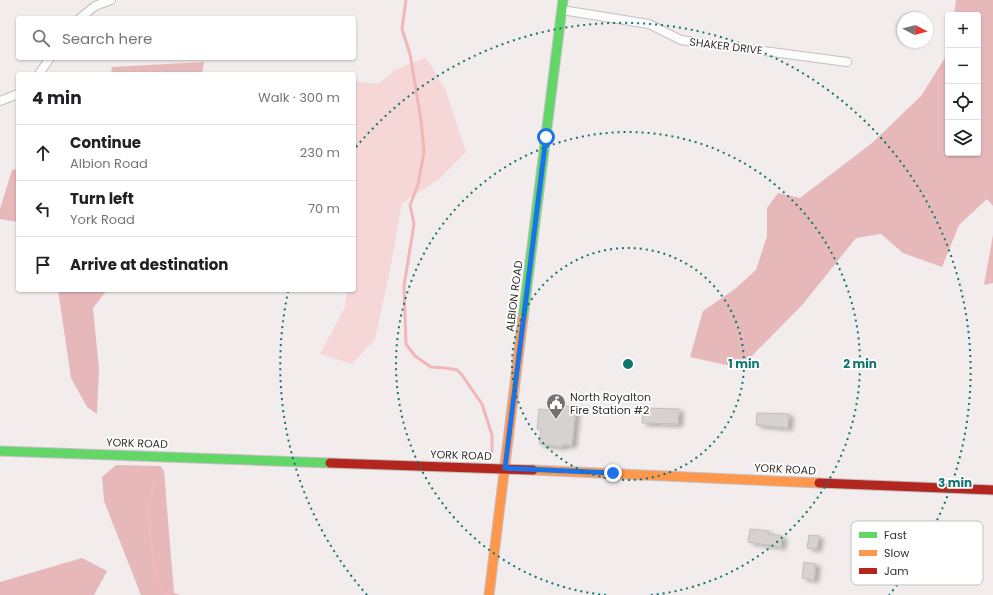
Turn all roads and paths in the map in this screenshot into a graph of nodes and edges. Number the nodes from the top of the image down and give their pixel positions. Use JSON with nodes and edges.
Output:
{"nodes":[{"id":1,"x":111,"y":0,"type":"edge"},
{"id":2,"x":563,"y":0,"type":"edge"},
{"id":3,"x":562,"y":10,"type":"junction"},
{"id":4,"x":82,"y":16,"type":"edge"},
{"id":5,"x":49,"y":60,"type":"edge"},
{"id":6,"x":847,"y":62,"type":"dead end"},
{"id":7,"x":41,"y":72,"type":"edge"},
{"id":8,"x":16,"y":95,"type":"edge"},
{"id":9,"x":0,"y":101,"type":"edge"},
{"id":10,"x":0,"y":451,"type":"edge"},
{"id":11,"x":505,"y":468,"type":"junction"},
{"id":12,"x":993,"y":490,"type":"edge"},
{"id":13,"x":489,"y":595,"type":"edge"}],
"edges":[{"from":1,"to":4,"type":"street"},
{"from":2,"to":3,"type":"street","name":"ALBION ROAD"},
{"from":3,"to":6,"type":"street","name":"SHAKER DRIVE"},
{"from":3,"to":11,"type":"street","name":"ALBION ROAD"},
{"from":5,"to":7,"type":"street"},
{"from":8,"to":9,"type":"street"},
{"from":10,"to":11,"type":"street","name":"YORK ROAD"},
{"from":11,"to":12,"type":"street","name":"YORK ROAD"},
{"from":11,"to":13,"type":"street","name":"ALBION ROAD"}]}
